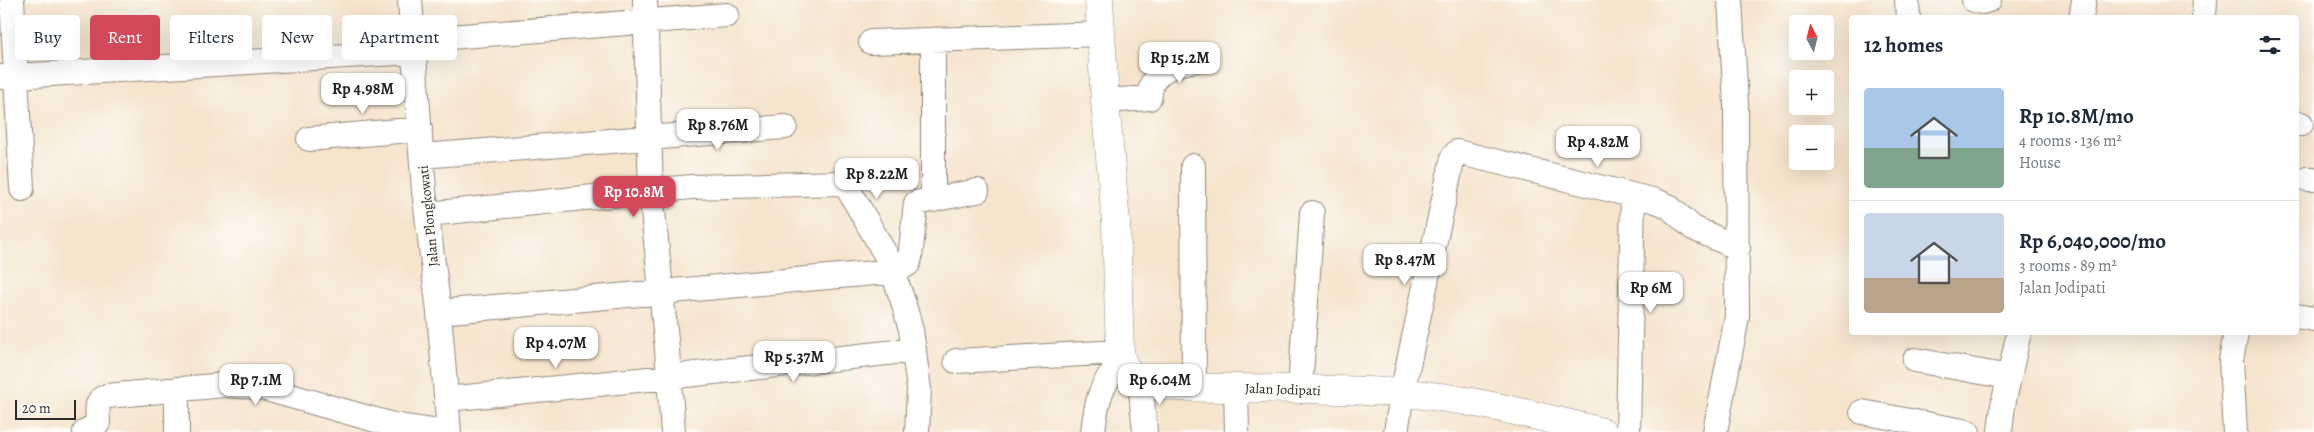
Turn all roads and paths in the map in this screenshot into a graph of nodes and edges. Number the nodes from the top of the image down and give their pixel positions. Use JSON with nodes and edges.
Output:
{"nodes":[{"id":1,"x":12,"y":0,"type":"edge"},
{"id":2,"x":410,"y":0,"type":"edge"},
{"id":3,"x":1099,"y":0,"type":"edge"},
{"id":4,"x":1730,"y":0,"type":"edge"},
{"id":5,"x":1906,"y":0,"type":"edge"},
{"id":6,"x":1974,"y":0,"type":"edge"},
{"id":7,"x":1989,"y":0,"type":"edge"},
{"id":8,"x":2084,"y":0,"type":"edge"},
{"id":9,"x":2205,"y":0,"type":"edge"},
{"id":10,"x":645,"y":11,"type":"edge"},
{"id":11,"x":411,"y":15,"type":"edge"},
{"id":12,"x":728,"y":15,"type":"dead end"},
{"id":13,"x":1908,"y":15,"type":"edge"},
{"id":14,"x":2082,"y":15,"type":"edge"},
{"id":15,"x":2204,"y":15,"type":"edge"},
{"id":16,"x":1102,"y":34,"type":"junction"},
{"id":17,"x":457,"y":39,"type":"edge"},
{"id":18,"x":933,"y":41,"type":"junction"},
{"id":19,"x":871,"y":42,"type":"dead end"},
{"id":20,"x":342,"y":51,"type":"edge"},
{"id":21,"x":1203,"y":58,"type":"dead end"},
{"id":22,"x":414,"y":60,"type":"edge"},
{"id":23,"x":7,"y":76,"type":"edge"},
{"id":24,"x":1105,"y":101,"type":"junction"},
{"id":25,"x":785,"y":127,"type":"dead end"},
{"id":26,"x":420,"y":129,"type":"junction"},
{"id":27,"x":648,"y":136,"type":"junction"},
{"id":28,"x":309,"y":139,"type":"dead end"},
{"id":29,"x":422,"y":156,"type":"junction"},
{"id":30,"x":1193,"y":166,"type":"dead end"},
{"id":31,"x":22,"y":189,"type":"dead end"},
{"id":32,"x":651,"y":191,"type":"junction"},
{"id":33,"x":977,"y":191,"type":"dead end"},
{"id":34,"x":1633,"y":196,"type":"junction"},
{"id":35,"x":933,"y":200,"type":"junction"},
{"id":36,"x":1312,"y":213,"type":"dead end"},
{"id":37,"x":428,"y":214,"type":"junction"},
{"id":38,"x":1738,"y":248,"type":"junction"},
{"id":39,"x":896,"y":270,"type":"junction"},
{"id":40,"x":661,"y":291,"type":"junction"},
{"id":41,"x":439,"y":312,"type":"junction"},
{"id":42,"x":2299,"y":316,"type":"edge"},
{"id":43,"x":2314,"y":319,"type":"edge"},
{"id":44,"x":2018,"y":335,"type":"edge"},
{"id":45,"x":2236,"y":335,"type":"edge"},
{"id":46,"x":914,"y":350,"type":"junction"},
{"id":47,"x":1915,"y":360,"type":"dead end"},
{"id":48,"x":956,"y":361,"type":"dead end"},
{"id":49,"x":1127,"y":365,"type":"junction"},
{"id":50,"x":668,"y":377,"type":"junction"},
{"id":51,"x":2009,"y":377,"type":"junction"},
{"id":52,"x":1194,"y":388,"type":"junction"},
{"id":53,"x":1236,"y":388,"type":"junction"},
{"id":54,"x":177,"y":389,"type":"junction"},
{"id":55,"x":1300,"y":390,"type":"junction"},
{"id":56,"x":1402,"y":393,"type":"junction"},
{"id":57,"x":447,"y":399,"type":"junction"},
{"id":58,"x":1862,"y":412,"type":"dead end"},
{"id":59,"x":85,"y":432,"type":"edge"},
{"id":60,"x":177,"y":432,"type":"edge"},
{"id":61,"x":440,"y":432,"type":"edge"},
{"id":62,"x":449,"y":432,"type":"edge"},
{"id":63,"x":673,"y":432,"type":"edge"},
{"id":64,"x":916,"y":432,"type":"edge"},
{"id":65,"x":1093,"y":432,"type":"edge"},
{"id":66,"x":1145,"y":432,"type":"edge"},
{"id":67,"x":1237,"y":432,"type":"edge"},
{"id":68,"x":1396,"y":432,"type":"edge"},
{"id":69,"x":1603,"y":432,"type":"edge"},
{"id":70,"x":1628,"y":432,"type":"edge"},
{"id":71,"x":1715,"y":432,"type":"edge"},
{"id":72,"x":1968,"y":432,"type":"edge"},
{"id":73,"x":2000,"y":432,"type":"edge"},
{"id":74,"x":2234,"y":432,"type":"edge"}],
"edges":[{"from":1,"to":23,"type":"street"},
{"from":2,"to":11,"type":"street","name":"Jalan Plongkowati"},
{"from":3,"to":16,"type":"street"},
{"from":4,"to":38,"type":"street"},
{"from":5,"to":13,"type":"street"},
{"from":6,"to":7,"type":"street"},
{"from":8,"to":14,"type":"street"},
{"from":9,"to":15,"type":"street"},
{"from":10,"to":12,"type":"street"},
{"from":10,"to":17,"type":"street"},
{"from":10,"to":27,"type":"street"},
{"from":16,"to":18,"type":"street"},
{"from":16,"to":24,"type":"street"},
{"from":18,"to":19,"type":"street"},
{"from":18,"to":35,"type":"street"},
{"from":20,"to":23,"type":"street"},
{"from":21,"to":24,"type":"street"},
{"from":22,"to":26,"type":"street","name":"Jalan Plongkowati"},
{"from":23,"to":31,"type":"street"},
{"from":24,"to":49,"type":"street"},
{"from":25,"to":27,"type":"street"},
{"from":26,"to":28,"type":"street"},
{"from":26,"to":29,"type":"street","name":"Jalan Plongkowati"},
{"from":27,"to":29,"type":"street"},
{"from":27,"to":32,"type":"street"},
{"from":29,"to":37,"type":"street","name":"Jalan Plongkowati"},
{"from":30,"to":52,"type":"street"},
{"from":32,"to":37,"type":"street"},
{"from":32,"to":39,"type":"street"},
{"from":32,"to":40,"type":"street"},
{"from":33,"to":35,"type":"street"},
{"from":34,"to":38,"type":"street"},
{"from":34,"to":56,"type":"street"},
{"from":34,"to":70,"type":"street"},
{"from":35,"to":39,"type":"street"},
{"from":36,"to":55,"type":"street"},
{"from":37,"to":41,"type":"street","name":"Jalan Plongkowati"},
{"from":38,"to":71,"type":"street"},
{"from":39,"to":40,"type":"street"},
{"from":39,"to":46,"type":"street"},
{"from":40,"to":41,"type":"street"},
{"from":40,"to":50,"type":"street"},
{"from":41,"to":57,"type":"street","name":"Jalan Plongkowati"},
{"from":42,"to":43,"type":"street"},
{"from":44,"to":51,"type":"street"},
{"from":45,"to":74,"type":"street"},
{"from":46,"to":50,"type":"street"},
{"from":46,"to":64,"type":"street"},
{"from":47,"to":51,"type":"street"},
{"from":48,"to":49,"type":"street"},
{"from":49,"to":52,"type":"street","name":"Jalan Jodipati"},
{"from":49,"to":65,"type":"street"},
{"from":49,"to":66,"type":"street"},
{"from":50,"to":57,"type":"street"},
{"from":50,"to":63,"type":"street"},
{"from":51,"to":73,"type":"street"},
{"from":52,"to":53,"type":"street","name":"Jalan Jodipati"},
{"from":53,"to":55,"type":"street","name":"Jalan Jodipati"},
{"from":53,"to":67,"type":"street"},
{"from":54,"to":59,"type":"street"},
{"from":54,"to":60,"type":"street"},
{"from":54,"to":61,"type":"street"},
{"from":55,"to":56,"type":"street","name":"Jalan Jodipati"},
{"from":56,"to":68,"type":"street"},
{"from":56,"to":69,"type":"street","name":"Jalan Jodipati"},
{"from":57,"to":62,"type":"street","name":"Jalan Plongkowati"},
{"from":58,"to":72,"type":"street"}]}
